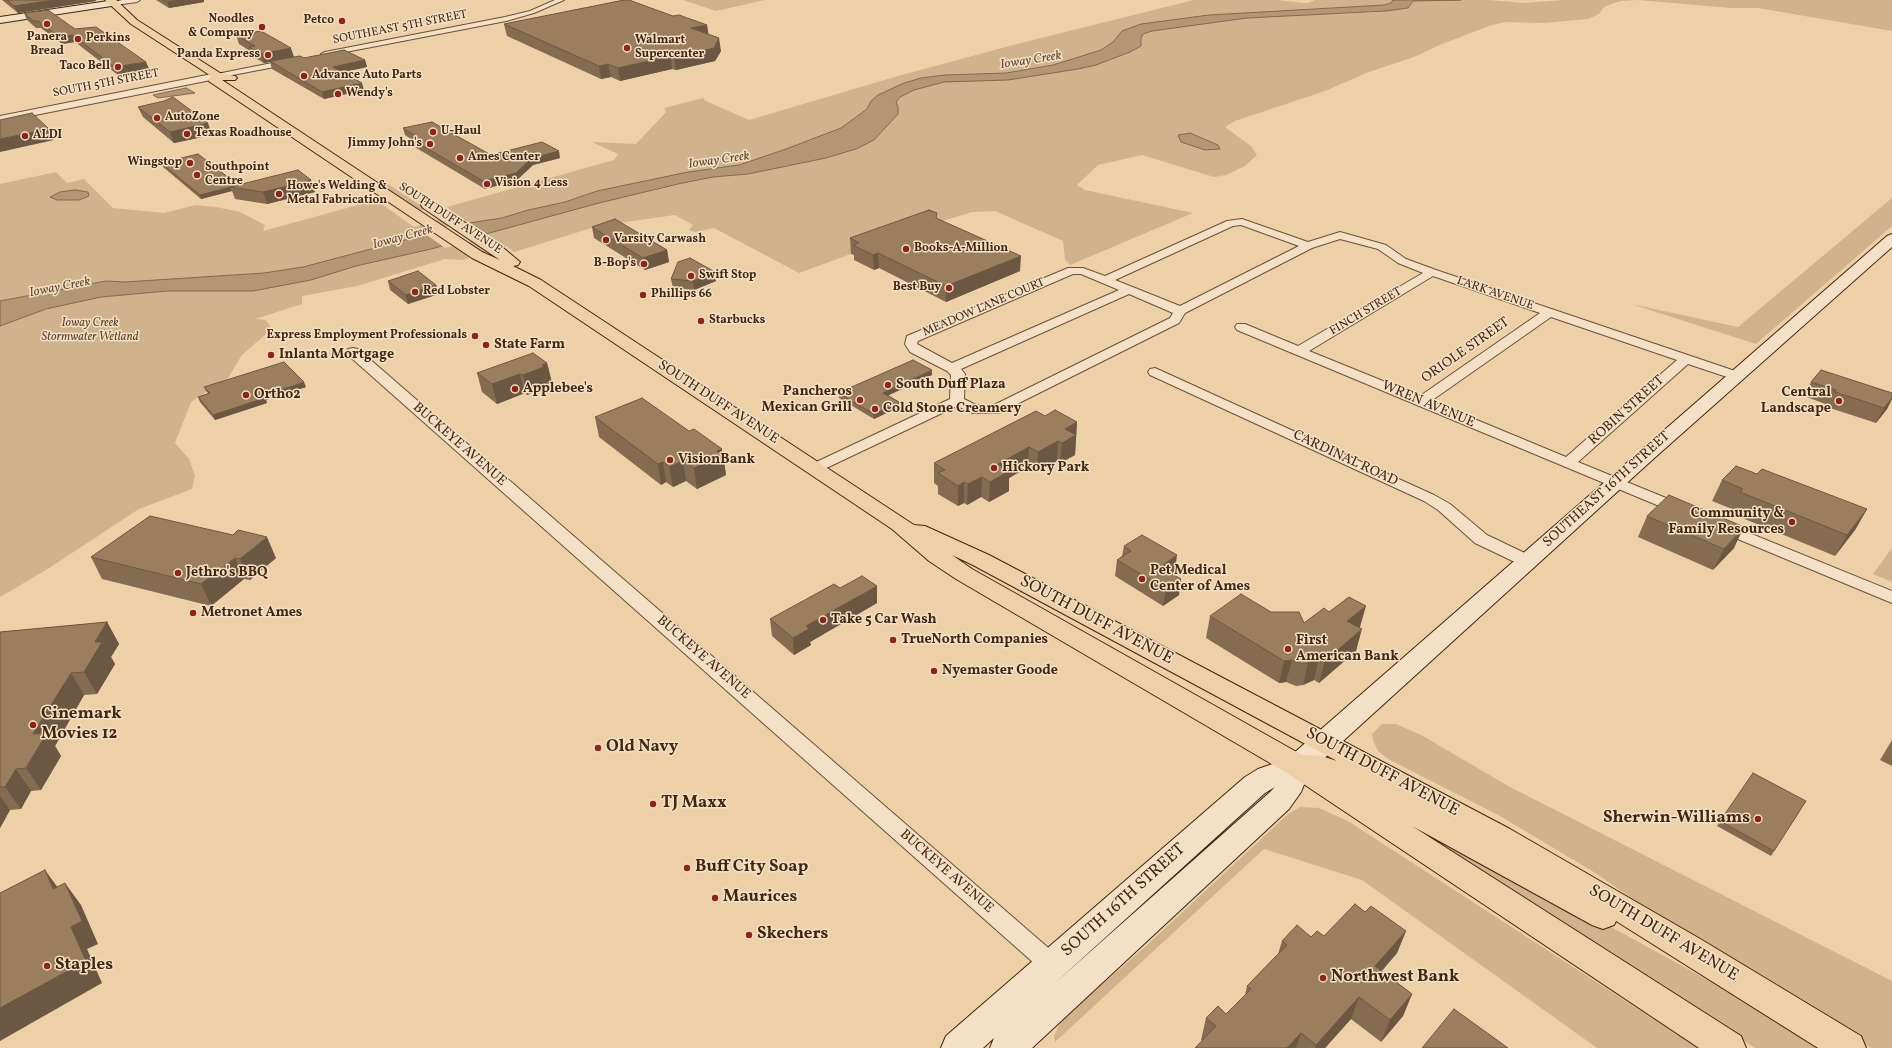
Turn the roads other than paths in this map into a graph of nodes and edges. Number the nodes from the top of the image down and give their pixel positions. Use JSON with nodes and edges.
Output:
{"nodes":[{"id":1,"x":137,"y":0,"type":"edge"},
{"id":2,"x":561,"y":0,"type":"edge"},
{"id":3,"x":112,"y":2,"type":"edge"},
{"id":4,"x":0,"y":20,"type":"edge"},
{"id":5,"x":316,"y":56,"type":"edge"},
{"id":6,"x":298,"y":60,"type":"edge"},
{"id":7,"x":217,"y":76,"type":"junction"},
{"id":8,"x":0,"y":119,"type":"edge"},
{"id":9,"x":327,"y":140,"type":"dead end"},
{"id":10,"x":415,"y":196,"type":"dead end"},
{"id":11,"x":1892,"y":239,"type":"edge"},
{"id":12,"x":1308,"y":246,"type":"junction"},
{"id":13,"x":1432,"y":272,"type":"junction"},
{"id":14,"x":1105,"y":280,"type":"junction"},
{"id":15,"x":535,"y":283,"type":"junction"},
{"id":16,"x":1129,"y":290,"type":"junction"},
{"id":17,"x":1180,"y":311,"type":"junction"},
{"id":18,"x":1550,"y":312,"type":"junction"},
{"id":19,"x":1241,"y":327,"type":"dead end"},
{"id":20,"x":1299,"y":351,"type":"junction"},
{"id":21,"x":352,"y":352,"type":"dead end"},
{"id":22,"x":1686,"y":359,"type":"junction"},
{"id":23,"x":952,"y":368,"type":"junction"},
{"id":24,"x":1155,"y":372,"type":"dead end"},
{"id":25,"x":1736,"y":376,"type":"junction"},
{"id":26,"x":956,"y":401,"type":"junction"},
{"id":27,"x":1421,"y":402,"type":"junction"},
{"id":28,"x":1568,"y":463,"type":"junction"},
{"id":29,"x":815,"y":468,"type":"junction"},
{"id":30,"x":1615,"y":483,"type":"junction"},
{"id":31,"x":900,"y":524,"type":"junction"},
{"id":32,"x":1527,"y":562,"type":"junction"},
{"id":33,"x":1892,"y":597,"type":"edge"},
{"id":34,"x":1324,"y":742,"type":"junction"},
{"id":35,"x":1297,"y":766,"type":"junction"},
{"id":36,"x":1052,"y":965,"type":"junction"},
{"id":37,"x":1775,"y":1002,"type":"junction"},
{"id":38,"x":958,"y":1048,"type":"edge"},
{"id":39,"x":1007,"y":1048,"type":"edge"},
{"id":40,"x":1729,"y":1048,"type":"edge"},
{"id":41,"x":1850,"y":1048,"type":"edge"}],
"edges":[{"from":1,"to":3,"type":"street"},
{"from":2,"to":5,"type":"street","name":"SOUTHEAST 5TH STREET"},
{"from":3,"to":4,"type":"main road"},
{"from":3,"to":7,"type":"main road","name":"SOUTH DUFF AVENUE"},
{"from":6,"to":7,"type":"street"},
{"from":7,"to":8,"type":"street","name":"SOUTH 5TH STREET"},
{"from":7,"to":9,"type":"main road","name":"SOUTH DUFF AVENUE"},
{"from":7,"to":15,"type":"main road","name":"SOUTH DUFF AVENUE"},
{"from":10,"to":15,"type":"main road","name":"SOUTH DUFF AVENUE"},
{"from":11,"to":25,"type":"main road","name":"SOUTHEAST 16TH STREET"},
{"from":12,"to":13,"type":"street","name":"LARK AVENUE"},
{"from":12,"to":14,"type":"street"},
{"from":12,"to":17,"type":"street"},
{"from":13,"to":18,"type":"street","name":"LARK AVENUE"},
{"from":13,"to":20,"type":"street","name":"FINCH STREET"},
{"from":14,"to":16,"type":"street","name":"MEADOW LANE COURT"},
{"from":14,"to":23,"type":"street","name":"MEADOW LANE COURT"},
{"from":15,"to":29,"type":"main road","name":"SOUTH DUFF AVENUE"},
{"from":16,"to":17,"type":"street","name":"MEADOW LANE COURT"},
{"from":16,"to":23,"type":"street"},
{"from":17,"to":26,"type":"street"},
{"from":18,"to":22,"type":"street","name":"LARK AVENUE"},
{"from":18,"to":27,"type":"street","name":"ORIOLE STREET"},
{"from":19,"to":20,"type":"street","name":"WREN AVENUE"},
{"from":20,"to":27,"type":"street","name":"WREN AVENUE"},
{"from":21,"to":36,"type":"street","name":"BUCKEYE AVENUE"},
{"from":22,"to":25,"type":"street","name":"LARK AVENUE"},
{"from":22,"to":28,"type":"street","name":"ROBIN STREET"},
{"from":23,"to":26,"type":"street"},
{"from":24,"to":32,"type":"street","name":"CARDINAL ROAD"},
{"from":25,"to":30,"type":"main road","name":"SOUTHEAST 16TH STREET"},
{"from":26,"to":29,"type":"street"},
{"from":27,"to":28,"type":"street","name":"WREN AVENUE"},
{"from":28,"to":30,"type":"street","name":"WREN AVENUE"},
{"from":29,"to":31,"type":"main road","name":"SOUTH DUFF AVENUE"},
{"from":30,"to":32,"type":"main road","name":"SOUTHEAST 16TH STREET"},
{"from":30,"to":33,"type":"street","name":"WREN AVENUE"},
{"from":31,"to":34,"type":"main road","name":"SOUTH DUFF AVENUE"},
{"from":31,"to":35,"type":"main road","name":"SOUTH DUFF AVENUE"},
{"from":32,"to":34,"type":"main road","name":"SOUTHEAST 16TH STREET"},
{"from":34,"to":35,"type":"main road","name":"SOUTH 16TH STREET"},
{"from":34,"to":37,"type":"main road","name":"SOUTH DUFF AVENUE"},
{"from":35,"to":36,"type":"main road","name":"SOUTH 16TH STREET"},
{"from":35,"to":37,"type":"main road"},
{"from":35,"to":39,"type":"main road","name":"SOUTH 16TH STREET"},
{"from":35,"to":40,"type":"main road","name":"SOUTH DUFF AVENUE"},
{"from":36,"to":38,"type":"main road","name":"SOUTH 16TH STREET"},
{"from":37,"to":41,"type":"main road","name":"SOUTH DUFF AVENUE"}]}
